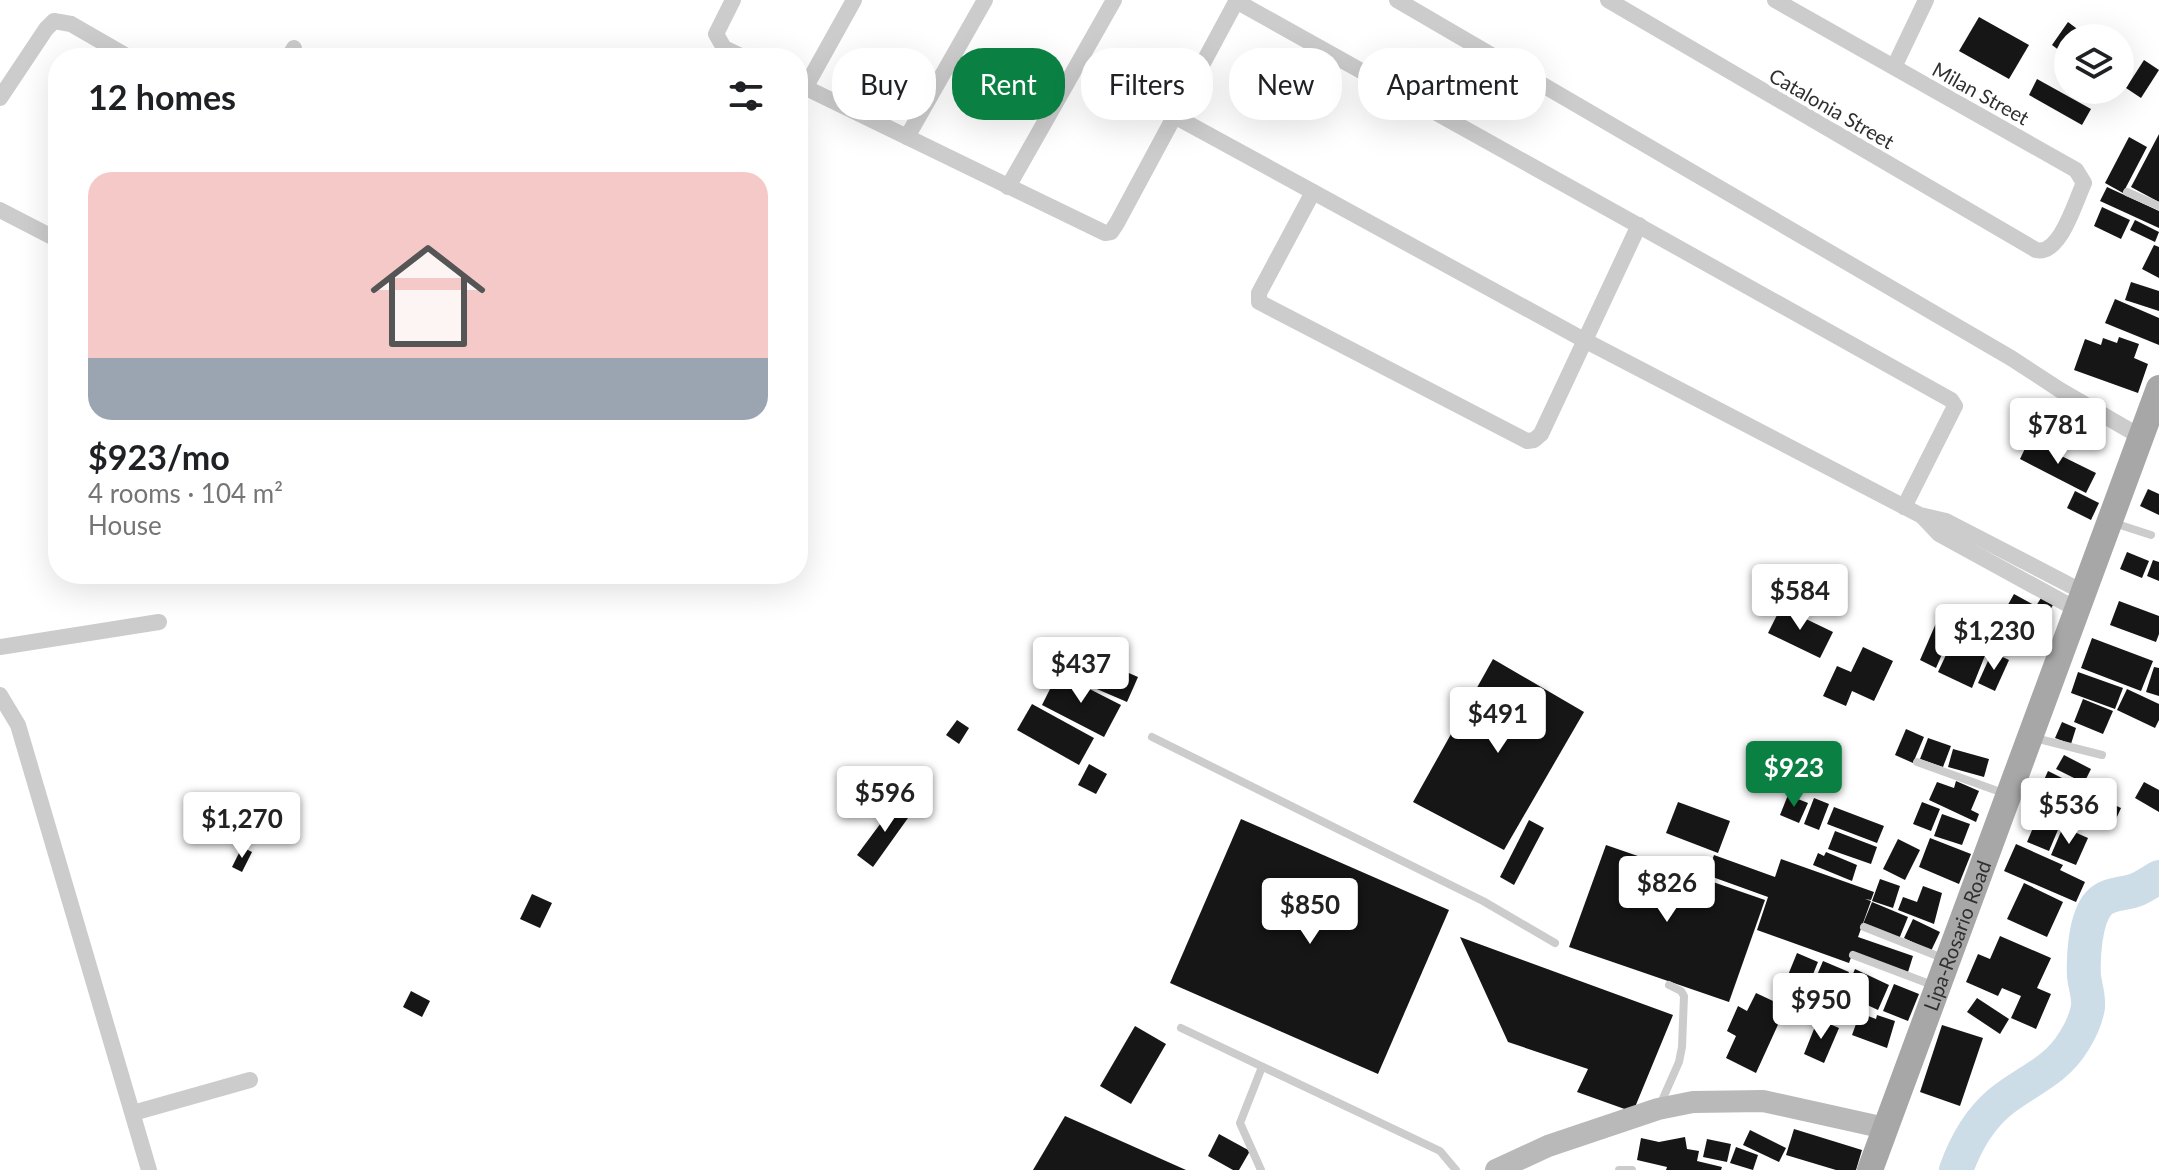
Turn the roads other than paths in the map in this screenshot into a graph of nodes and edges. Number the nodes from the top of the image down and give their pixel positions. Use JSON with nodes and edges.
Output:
{"nodes":[{"id":1,"x":733,"y":0,"type":"edge"},
{"id":2,"x":854,"y":0,"type":"edge"},
{"id":3,"x":985,"y":0,"type":"edge"},
{"id":4,"x":1114,"y":0,"type":"edge"},
{"id":5,"x":1236,"y":0,"type":"edge"},
{"id":6,"x":1397,"y":0,"type":"edge"},
{"id":7,"x":1608,"y":0,"type":"edge"},
{"id":8,"x":1775,"y":0,"type":"edge"},
{"id":9,"x":1925,"y":0,"type":"edge"},
{"id":10,"x":113,"y":48,"type":"edge"},
{"id":11,"x":724,"y":48,"type":"edge"},
{"id":12,"x":1211,"y":48,"type":"edge"},
{"id":13,"x":1894,"y":67,"type":"junction"},
{"id":14,"x":808,"y":76,"type":"edge"},
{"id":15,"x":808,"y":89,"type":"edge"},
{"id":16,"x":0,"y":98,"type":"edge"},
{"id":17,"x":1174,"y":120,"type":"edge"},
{"id":18,"x":1181,"y":120,"type":"edge"},
{"id":19,"x":907,"y":137,"type":"junction"},
{"id":20,"x":1008,"y":187,"type":"junction"},
{"id":21,"x":1313,"y":192,"type":"junction"},
{"id":22,"x":2127,"y":192,"type":"dead end"},
{"id":23,"x":2159,"y":206,"type":"edge"},
{"id":24,"x":0,"y":210,"type":"edge"},
{"id":25,"x":1639,"y":225,"type":"junction"},
{"id":26,"x":48,"y":235,"type":"edge"},
{"id":27,"x":2036,"y":250,"type":"joint"},
{"id":28,"x":1584,"y":340,"type":"junction"},
{"id":29,"x":2159,"y":388,"type":"edge"},
{"id":30,"x":2141,"y":437,"type":"junction"},
{"id":31,"x":1904,"y":507,"type":"junction"},
{"id":32,"x":2109,"y":521,"type":"junction"},
{"id":33,"x":2151,"y":535,"type":"dead end"},
{"id":34,"x":2079,"y":600,"type":"junction"},
{"id":35,"x":159,"y":622,"type":"dead end"},
{"id":36,"x":0,"y":647,"type":"edge"},
{"id":37,"x":0,"y":695,"type":"edge"},
{"id":38,"x":1152,"y":737,"type":"dead end"},
{"id":39,"x":2030,"y":737,"type":"junction"},
{"id":40,"x":2102,"y":755,"type":"dead end"},
{"id":41,"x":1917,"y":762,"type":"dead end"},
{"id":42,"x":2009,"y":795,"type":"junction"},
{"id":43,"x":1864,"y":927,"type":"dead end"},
{"id":44,"x":1555,"y":943,"type":"dead end"},
{"id":45,"x":1853,"y":955,"type":"dead end"},
{"id":46,"x":1949,"y":960,"type":"junction"},
{"id":47,"x":1669,"y":985,"type":"dead end"},
{"id":48,"x":1939,"y":987,"type":"junction"},
{"id":49,"x":1181,"y":1028,"type":"dead end"},
{"id":50,"x":1262,"y":1067,"type":"junction"},
{"id":51,"x":250,"y":1080,"type":"dead end"},
{"id":52,"x":1658,"y":1109,"type":"junction"},
{"id":53,"x":133,"y":1113,"type":"junction"},
{"id":54,"x":1885,"y":1128,"type":"junction"},
{"id":55,"x":149,"y":1170,"type":"edge"},
{"id":56,"x":1261,"y":1170,"type":"edge"},
{"id":57,"x":1456,"y":1170,"type":"edge"},
{"id":58,"x":1496,"y":1170,"type":"edge"},
{"id":59,"x":1619,"y":1170,"type":"edge"},
{"id":60,"x":1632,"y":1170,"type":"edge"},
{"id":61,"x":1870,"y":1170,"type":"edge"}],
"edges":[{"from":1,"to":11,"type":"street"},
{"from":2,"to":14,"type":"street"},
{"from":3,"to":19,"type":"street"},
{"from":4,"to":20,"type":"street"},
{"from":5,"to":12,"type":"street"},
{"from":5,"to":25,"type":"street"},
{"from":6,"to":30,"type":"street"},
{"from":7,"to":27,"type":"street","name":"Catalonia Street"},
{"from":8,"to":13,"type":"street","name":"Milan Street"},
{"from":9,"to":13,"type":"street"},
{"from":10,"to":16,"type":"street"},
{"from":13,"to":27,"type":"street","name":"Milan Street"},
{"from":15,"to":19,"type":"street"},
{"from":17,"to":20,"type":"street"},
{"from":18,"to":21,"type":"street"},
{"from":19,"to":20,"type":"street"},
{"from":21,"to":28,"type":"street"},
{"from":21,"to":28,"type":"street"},
{"from":22,"to":23,"type":"lane"},
{"from":24,"to":26,"type":"street"},
{"from":25,"to":28,"type":"street"},
{"from":25,"to":31,"type":"street"},
{"from":28,"to":31,"type":"street"},
{"from":29,"to":30,"type":"main road","name":"Lipa-Rosario Road"},
{"from":30,"to":32,"type":"main road","name":"Lipa-Rosario Road"},
{"from":31,"to":34,"type":"street"},
{"from":32,"to":33,"type":"lane"},
{"from":32,"to":34,"type":"main road","name":"Lipa-Rosario Road"},
{"from":34,"to":39,"type":"main road","name":"Lipa-Rosario Road"},
{"from":35,"to":36,"type":"street"},
{"from":37,"to":53,"type":"street"},
{"from":38,"to":44,"type":"lane"},
{"from":39,"to":40,"type":"lane"},
{"from":39,"to":42,"type":"main road","name":"Lipa-Rosario Road"},
{"from":41,"to":42,"type":"lane"},
{"from":42,"to":46,"type":"main road","name":"Lipa-Rosario Road"},
{"from":43,"to":46,"type":"lane"},
{"from":45,"to":48,"type":"lane"},
{"from":46,"to":48,"type":"main road","name":"Lipa-Rosario Road"},
{"from":47,"to":52,"type":"lane"},
{"from":48,"to":54,"type":"main road","name":"Lipa-Rosario Road"},
{"from":49,"to":50,"type":"lane"},
{"from":50,"to":56,"type":"lane"},
{"from":50,"to":57,"type":"lane"},
{"from":51,"to":53,"type":"street"},
{"from":52,"to":54,"type":"street"},
{"from":52,"to":58,"type":"street"},
{"from":53,"to":55,"type":"street"},
{"from":54,"to":61,"type":"main road","name":"Lipa-Rosario Road"},
{"from":59,"to":60,"type":"lane"}]}
